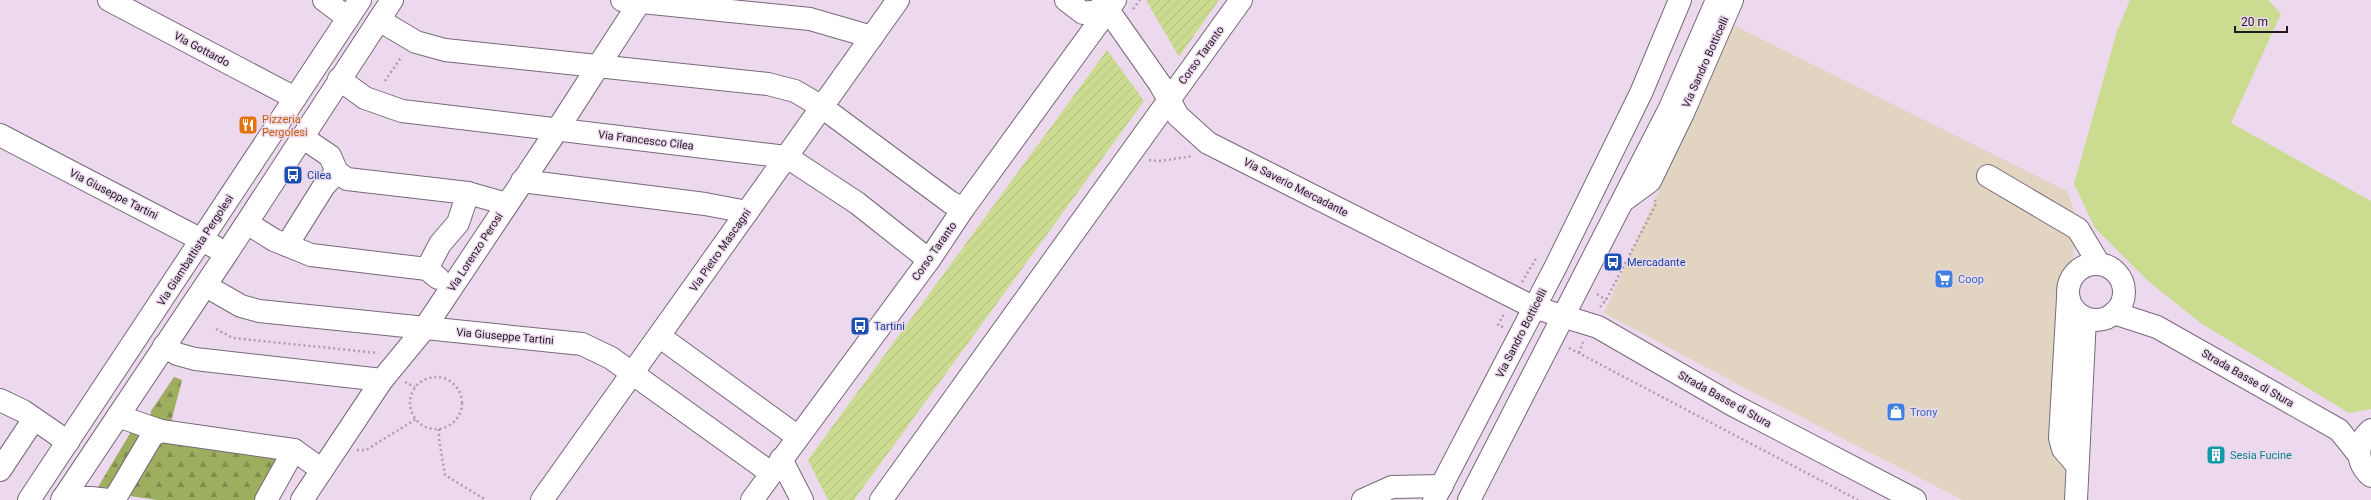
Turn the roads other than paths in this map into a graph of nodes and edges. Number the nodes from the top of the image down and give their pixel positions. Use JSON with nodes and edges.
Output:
{"nodes":[{"id":1,"x":109,"y":0,"type":"edge"},
{"id":2,"x":324,"y":0,"type":"edge"},
{"id":3,"x":360,"y":0,"type":"edge"},
{"id":4,"x":392,"y":0,"type":"edge"},
{"id":5,"x":898,"y":0,"type":"edge"},
{"id":6,"x":1066,"y":0,"type":"edge"},
{"id":7,"x":1241,"y":0,"type":"edge"},
{"id":8,"x":1668,"y":0,"type":"edge"},
{"id":9,"x":1680,"y":0,"type":"edge"},
{"id":10,"x":1717,"y":0,"type":"edge"},
{"id":11,"x":1732,"y":0,"type":"edge"},
{"id":12,"x":634,"y":1,"type":"edge"},
{"id":13,"x":1109,"y":3,"type":"edge"},
{"id":14,"x":348,"y":18,"type":"junction"},
{"id":15,"x":379,"y":20,"type":"junction"},
{"id":16,"x":872,"y":37,"type":"junction"},
{"id":17,"x":596,"y":66,"type":"junction"},
{"id":18,"x":340,"y":79,"type":"junction"},
{"id":19,"x":295,"y":98,"type":"junction"},
{"id":20,"x":1169,"y":100,"type":"junction"},
{"id":21,"x":822,"y":107,"type":"junction"},
{"id":22,"x":557,"y":130,"type":"junction"},
{"id":23,"x":0,"y":135,"type":"edge"},
{"id":24,"x":302,"y":137,"type":"junction"},
{"id":25,"x":787,"y":157,"type":"junction"},
{"id":26,"x":334,"y":164,"type":"junction"},
{"id":27,"x":1606,"y":165,"type":"junction"},
{"id":28,"x":1988,"y":176,"type":"dead end"},
{"id":29,"x":522,"y":181,"type":"junction"},
{"id":30,"x":468,"y":193,"type":"junction"},
{"id":31,"x":1624,"y":200,"type":"junction"},
{"id":32,"x":507,"y":204,"type":"junction"},
{"id":33,"x":963,"y":209,"type":"junction"},
{"id":34,"x":747,"y":212,"type":"junction"},
{"id":35,"x":247,"y":223,"type":"junction"},
{"id":36,"x":2078,"y":229,"type":"junction"},
{"id":37,"x":202,"y":240,"type":"junction"},
{"id":38,"x":280,"y":242,"type":"junction"},
{"id":39,"x":227,"y":253,"type":"junction"},
{"id":40,"x":929,"y":260,"type":"junction"},
{"id":41,"x":2099,"y":264,"type":"junction"},
{"id":42,"x":2078,"y":270,"type":"junction"},
{"id":43,"x":438,"y":278,"type":"junction"},
{"id":44,"x":206,"y":286,"type":"junction"},
{"id":45,"x":2124,"y":294,"type":"junction"},
{"id":46,"x":2068,"y":298,"type":"junction"},
{"id":47,"x":1533,"y":307,"type":"junction"},
{"id":48,"x":2114,"y":313,"type":"junction"},
{"id":49,"x":1564,"y":315,"type":"junction"},
{"id":50,"x":2085,"y":318,"type":"junction"},
{"id":51,"x":2157,"y":327,"type":"junction"},
{"id":52,"x":424,"y":329,"type":"junction"},
{"id":53,"x":659,"y":336,"type":"junction"},
{"id":54,"x":164,"y":346,"type":"junction"},
{"id":55,"x":633,"y":373,"type":"junction"},
{"id":56,"x":382,"y":380,"type":"junction"},
{"id":57,"x":0,"y":400,"type":"edge"},
{"id":58,"x":118,"y":416,"type":"junction"},
{"id":59,"x":34,"y":419,"type":"junction"},
{"id":60,"x":152,"y":428,"type":"junction"},
{"id":61,"x":2339,"y":430,"type":"junction"},
{"id":62,"x":2371,"y":430,"type":"edge"},
{"id":63,"x":61,"y":437,"type":"junction"},
{"id":64,"x":798,"y":437,"type":"junction"},
{"id":65,"x":294,"y":450,"type":"junction"},
{"id":66,"x":2359,"y":455,"type":"junction"},
{"id":67,"x":2076,"y":464,"type":"junction"},
{"id":68,"x":776,"y":466,"type":"junction"},
{"id":69,"x":0,"y":470,"type":"edge"},
{"id":70,"x":322,"y":470,"type":"junction"},
{"id":71,"x":2371,"y":476,"type":"edge"},
{"id":72,"x":1438,"y":493,"type":"edge"},
{"id":73,"x":62,"y":499,"type":"edge"},
{"id":74,"x":2075,"y":499,"type":"edge"},
{"id":75,"x":29,"y":500,"type":"edge"},
{"id":76,"x":109,"y":500,"type":"edge"},
{"id":77,"x":114,"y":500,"type":"edge"},
{"id":78,"x":266,"y":500,"type":"edge"},
{"id":79,"x":302,"y":500,"type":"edge"},
{"id":80,"x":542,"y":500,"type":"edge"},
{"id":81,"x":752,"y":500,"type":"edge"},
{"id":82,"x":802,"y":500,"type":"edge"},
{"id":83,"x":881,"y":500,"type":"edge"},
{"id":84,"x":1363,"y":500,"type":"edge"},
{"id":85,"x":1469,"y":500,"type":"edge"},
{"id":86,"x":1915,"y":500,"type":"edge"}],
"edges":[{"from":1,"to":19,"type":"street","name":"Via Gottardo"},
{"from":2,"to":14,"type":"street"},
{"from":3,"to":14,"type":"street","name":"Via Giambattista Pergolesi"},
{"from":4,"to":15,"type":"street"},
{"from":5,"to":16,"type":"street","name":"Via Pietro Mascagni"},
{"from":6,"to":13,"type":"street"},
{"from":7,"to":20,"type":"street","name":"Corso Taranto"},
{"from":8,"to":27,"type":"street","name":"Via Sandro Botticelli"},
{"from":9,"to":27,"type":"street","name":"Via Sandro Botticelli"},
{"from":10,"to":31,"type":"street","name":"Via Sandro Botticelli"},
{"from":11,"to":31,"type":"street","name":"Via Sandro Botticelli"},
{"from":12,"to":16,"type":"street"},
{"from":12,"to":17,"type":"street","name":"Via Lorenzo Perosi"},
{"from":13,"to":20,"type":"street","name":"Via Saverio Mercadante"},
{"from":13,"to":33,"type":"street","name":"Corso Taranto"},
{"from":14,"to":19,"type":"street","name":"Via Giambattista Pergolesi"},
{"from":15,"to":17,"type":"street"},
{"from":15,"to":18,"type":"street"},
{"from":16,"to":21,"type":"street","name":"Via Pietro Mascagni"},
{"from":17,"to":21,"type":"street"},
{"from":17,"to":22,"type":"street","name":"Via Lorenzo Perosi"},
{"from":18,"to":22,"type":"street","name":"Via Francesco Cilea"},
{"from":18,"to":24,"type":"street"},
{"from":19,"to":37,"type":"street","name":"Via Giambattista Pergolesi"},
{"from":20,"to":47,"type":"street","name":"Via Saverio Mercadante"},
{"from":20,"to":83,"type":"street","name":"Corso Taranto"},
{"from":21,"to":25,"type":"street","name":"Via Pietro Mascagni"},
{"from":21,"to":33,"type":"street"},
{"from":22,"to":25,"type":"street","name":"Via Francesco Cilea"},
{"from":22,"to":29,"type":"street","name":"Via Lorenzo Perosi"},
{"from":23,"to":37,"type":"street","name":"Via Giuseppe Tartini"},
{"from":24,"to":26,"type":"street"},
{"from":24,"to":35,"type":"street"},
{"from":25,"to":34,"type":"street","name":"Via Pietro Mascagni"},
{"from":25,"to":40,"type":"street","name":"Via Francesco Cilea"},
{"from":26,"to":30,"type":"street"},
{"from":26,"to":38,"type":"street"},
{"from":27,"to":47,"type":"street","name":"Via Sandro Botticelli"},
{"from":28,"to":36,"type":"street"},
{"from":29,"to":32,"type":"street","name":"Via Lorenzo Perosi"},
{"from":29,"to":34,"type":"street"},
{"from":30,"to":32,"type":"street"},
{"from":30,"to":43,"type":"street"},
{"from":31,"to":49,"type":"street","name":"Via Sandro Botticelli"},
{"from":32,"to":43,"type":"street","name":"Via Lorenzo Perosi"},
{"from":33,"to":40,"type":"street","name":"Corso Taranto"},
{"from":34,"to":53,"type":"street","name":"Via Pietro Mascagni"},
{"from":35,"to":38,"type":"street"},
{"from":35,"to":39,"type":"street"},
{"from":36,"to":41,"type":"street"},
{"from":36,"to":42,"type":"street"},
{"from":37,"to":39,"type":"street","name":"Via Giuseppe Tartini"},
{"from":37,"to":63,"type":"street","name":"Via Giambattista Pergolesi"},
{"from":38,"to":43,"type":"street"},
{"from":39,"to":44,"type":"street"},
{"from":40,"to":64,"type":"street","name":"Corso Taranto"},
{"from":41,"to":42,"type":"street"},
{"from":41,"to":45,"type":"street"},
{"from":42,"to":46,"type":"street"},
{"from":43,"to":52,"type":"street","name":"Via Lorenzo Perosi"},
{"from":44,"to":52,"type":"street","name":"Via Giuseppe Tartini"},
{"from":44,"to":54,"type":"street"},
{"from":45,"to":48,"type":"street"},
{"from":45,"to":51,"type":"street","name":"Strada Basse di Stura"},
{"from":46,"to":50,"type":"street"},
{"from":46,"to":67,"type":"street"},
{"from":47,"to":49,"type":"street","name":"Strada Basse di Stura"},
{"from":47,"to":72,"type":"street","name":"Via Sandro Botticelli"},
{"from":48,"to":50,"type":"street"},
{"from":48,"to":51,"type":"street","name":"Strada Basse di Stura"},
{"from":49,"to":85,"type":"street","name":"Via Sandro Botticelli"},
{"from":49,"to":86,"type":"street","name":"Strada Basse di Stura"},
{"from":50,"to":67,"type":"street"},
{"from":51,"to":61,"type":"street","name":"Strada Basse di Stura"},
{"from":52,"to":55,"type":"street","name":"Via Giuseppe Tartini"},
{"from":52,"to":56,"type":"street","name":"Via Lorenzo Perosi"},
{"from":53,"to":55,"type":"street","name":"Via Pietro Mascagni"},
{"from":53,"to":64,"type":"street"},
{"from":54,"to":56,"type":"street"},
{"from":54,"to":58,"type":"street"},
{"from":55,"to":68,"type":"street","name":"Via Giuseppe Tartini"},
{"from":55,"to":80,"type":"street","name":"Via Pietro Mascagni"},
{"from":56,"to":70,"type":"street","name":"Via Lorenzo Perosi"},
{"from":57,"to":59,"type":"street"},
{"from":58,"to":60,"type":"street"},
{"from":58,"to":73,"type":"street"},
{"from":59,"to":63,"type":"street"},
{"from":59,"to":69,"type":"street"},
{"from":60,"to":65,"type":"street"},
{"from":60,"to":77,"type":"street"},
{"from":61,"to":62,"type":"street"},
{"from":61,"to":66,"type":"street"},
{"from":62,"to":66,"type":"street"},
{"from":63,"to":75,"type":"street","name":"Via Giambattista Pergolesi"},
{"from":64,"to":68,"type":"street","name":"Corso Taranto"},
{"from":65,"to":70,"type":"street"},
{"from":65,"to":78,"type":"street"},
{"from":66,"to":71,"type":"street"},
{"from":67,"to":74,"type":"street"},
{"from":68,"to":81,"type":"street","name":"Corso Taranto"},
{"from":68,"to":82,"type":"street","name":"Via Giuseppe Tartini"},
{"from":70,"to":79,"type":"street","name":"Via Lorenzo Perosi"},
{"from":72,"to":84,"type":"street"},
{"from":73,"to":76,"type":"street"}]}
